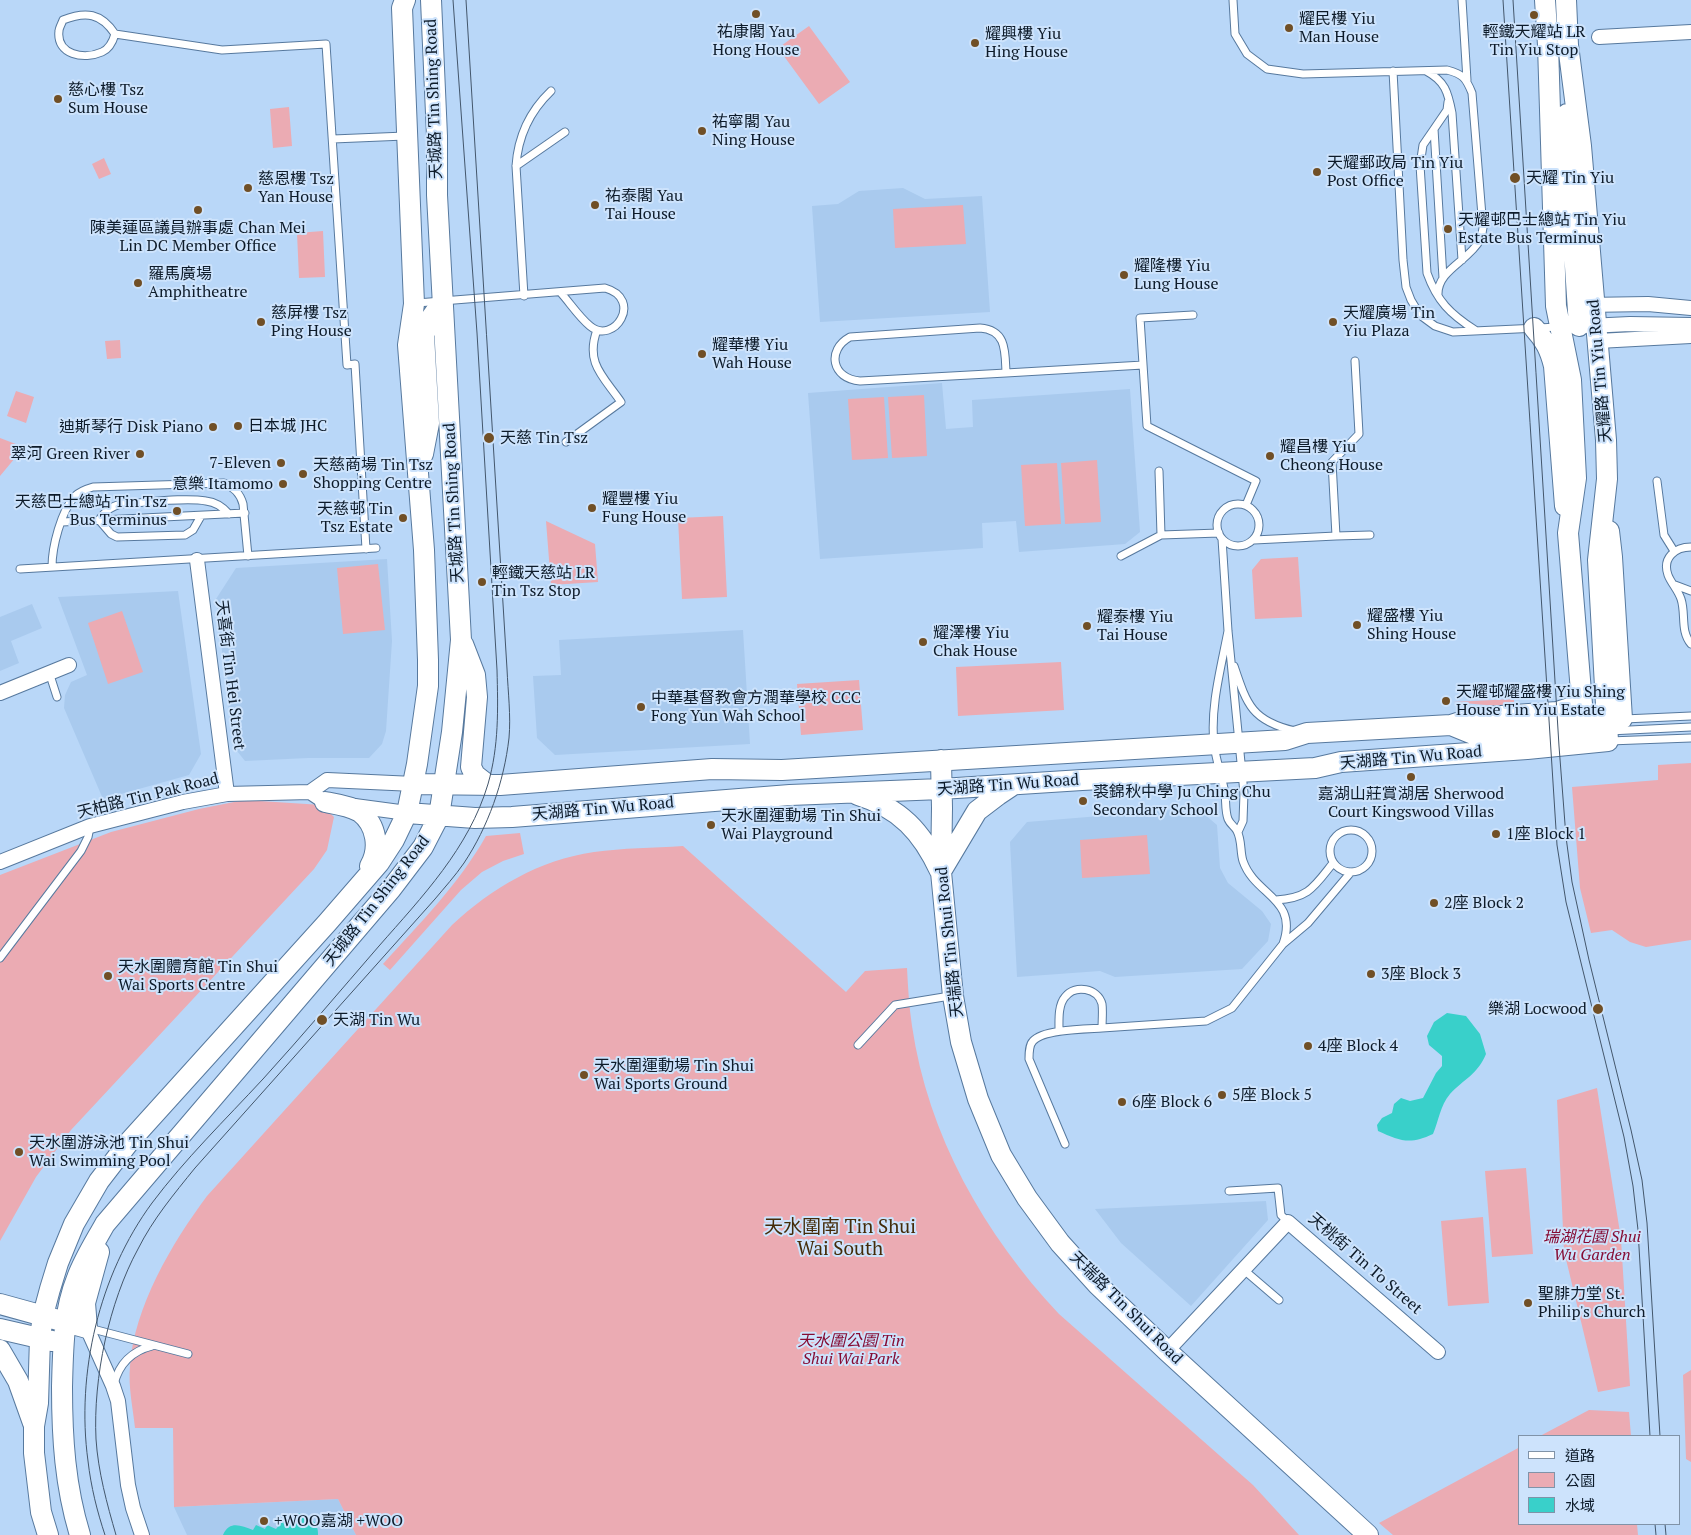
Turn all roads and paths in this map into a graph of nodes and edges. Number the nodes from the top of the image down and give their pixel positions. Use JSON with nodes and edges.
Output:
{"nodes":[{"id":1,"x":1233,"y":0,"type":"edge"},
{"id":2,"x":1462,"y":0,"type":"edge"},
{"id":3,"x":1545,"y":0,"type":"edge"},
{"id":4,"x":1566,"y":0,"type":"edge"},
{"id":5,"x":401,"y":3,"type":"edge"},
{"id":6,"x":433,"y":6,"type":"edge"},
{"id":7,"x":1691,"y":32,"type":"edge"},
{"id":8,"x":115,"y":34,"type":"junction"},
{"id":9,"x":1599,"y":37,"type":"dead end"},
{"id":10,"x":1425,"y":70,"type":"junction"},
{"id":11,"x":1393,"y":71,"type":"junction"},
{"id":12,"x":1467,"y":80,"type":"junction"},
{"id":13,"x":551,"y":91,"type":"dead end"},
{"id":14,"x":1449,"y":97,"type":"junction"},
{"id":15,"x":1434,"y":129,"type":"junction"},
{"id":16,"x":565,"y":132,"type":"dead end"},
{"id":17,"x":406,"y":136,"type":"junction"},
{"id":18,"x":333,"y":140,"type":"junction"},
{"id":19,"x":516,"y":166,"type":"junction"},
{"id":20,"x":1462,"y":260,"type":"junction"},
{"id":21,"x":1443,"y":278,"type":"junction"},
{"id":22,"x":561,"y":293,"type":"junction"},
{"id":23,"x":1438,"y":295,"type":"junction"},
{"id":24,"x":524,"y":296,"type":"junction"},
{"id":25,"x":450,"y":300,"type":"junction"},
{"id":26,"x":414,"y":304,"type":"junction"},
{"id":27,"x":1585,"y":305,"type":"junction"},
{"id":28,"x":1556,"y":306,"type":"junction"},
{"id":29,"x":1691,"y":308,"type":"edge"},
{"id":30,"x":1193,"y":315,"type":"dead end"},
{"id":31,"x":1691,"y":325,"type":"edge"},
{"id":32,"x":1534,"y":328,"type":"junction"},
{"id":33,"x":597,"y":330,"type":"junction"},
{"id":34,"x":1475,"y":330,"type":"junction"},
{"id":35,"x":1583,"y":330,"type":"junction"},
{"id":36,"x":1691,"y":336,"type":"edge"},
{"id":37,"x":1355,"y":361,"type":"dead end"},
{"id":38,"x":1143,"y":365,"type":"junction"},
{"id":39,"x":1006,"y":373,"type":"junction"},
{"id":40,"x":566,"y":442,"type":"dead end"},
{"id":41,"x":1159,"y":471,"type":"dead end"},
{"id":42,"x":418,"y":478,"type":"junction"},
{"id":43,"x":1657,"y":481,"type":"dead end"},
{"id":44,"x":1246,"y":505,"type":"junction"},
{"id":45,"x":245,"y":513,"type":"junction"},
{"id":46,"x":229,"y":514,"type":"junction"},
{"id":47,"x":201,"y":516,"type":"junction"},
{"id":48,"x":99,"y":520,"type":"junction"},
{"id":49,"x":62,"y":522,"type":"junction"},
{"id":50,"x":1568,"y":533,"type":"junction"},
{"id":51,"x":1161,"y":535,"type":"junction"},
{"id":52,"x":1370,"y":535,"type":"dead end"},
{"id":53,"x":1220,"y":536,"type":"junction"},
{"id":54,"x":1336,"y":536,"type":"junction"},
{"id":55,"x":1254,"y":540,"type":"junction"},
{"id":56,"x":1691,"y":547,"type":"edge"},
{"id":57,"x":376,"y":548,"type":"dead end"},
{"id":58,"x":366,"y":549,"type":"junction"},
{"id":59,"x":1674,"y":551,"type":"junction"},
{"id":60,"x":248,"y":556,"type":"junction"},
{"id":61,"x":1121,"y":556,"type":"dead end"},
{"id":62,"x":197,"y":560,"type":"junction"},
{"id":63,"x":52,"y":567,"type":"junction"},
{"id":64,"x":20,"y":569,"type":"dead end"},
{"id":65,"x":1672,"y":583,"type":"junction"},
{"id":66,"x":1691,"y":590,"type":"edge"},
{"id":67,"x":1682,"y":609,"type":"junction"},
{"id":68,"x":1691,"y":615,"type":"edge"},
{"id":69,"x":1684,"y":626,"type":"junction"},
{"id":70,"x":1691,"y":630,"type":"edge"},
{"id":71,"x":1228,"y":631,"type":"junction"},
{"id":72,"x":461,"y":640,"type":"junction"},
{"id":73,"x":1691,"y":644,"type":"edge"},
{"id":74,"x":1230,"y":656,"type":"junction"},
{"id":75,"x":69,"y":665,"type":"dead end"},
{"id":76,"x":49,"y":672,"type":"junction"},
{"id":77,"x":0,"y":692,"type":"edge"},
{"id":78,"x":57,"y":697,"type":"dead end"},
{"id":79,"x":1583,"y":714,"type":"junction"},
{"id":80,"x":1691,"y":716,"type":"edge"},
{"id":81,"x":1691,"y":727,"type":"edge"},
{"id":82,"x":1611,"y":728,"type":"junction"},
{"id":83,"x":1308,"y":733,"type":"junction"},
{"id":84,"x":1691,"y":738,"type":"edge"},
{"id":85,"x":1238,"y":743,"type":"junction"},
{"id":86,"x":1214,"y":744,"type":"junction"},
{"id":87,"x":940,"y":760,"type":"junction"},
{"id":88,"x":1242,"y":773,"type":"junction"},
{"id":89,"x":1220,"y":774,"type":"junction"},
{"id":90,"x":414,"y":784,"type":"junction"},
{"id":91,"x":1014,"y":784,"type":"junction"},
{"id":92,"x":445,"y":785,"type":"junction"},
{"id":93,"x":488,"y":785,"type":"junction"},
{"id":94,"x":942,"y":789,"type":"junction"},
{"id":95,"x":849,"y":793,"type":"junction"},
{"id":96,"x":227,"y":794,"type":"junction"},
{"id":97,"x":318,"y":797,"type":"junction"},
{"id":98,"x":407,"y":813,"type":"junction"},
{"id":99,"x":439,"y":816,"type":"junction"},
{"id":100,"x":90,"y":826,"type":"junction"},
{"id":101,"x":1238,"y":832,"type":"junction"},
{"id":102,"x":0,"y":862,"type":"edge"},
{"id":103,"x":1333,"y":863,"type":"junction"},
{"id":104,"x":941,"y":872,"type":"junction"},
{"id":105,"x":1351,"y":872,"type":"junction"},
{"id":106,"x":358,"y":888,"type":"junction"},
{"id":107,"x":1276,"y":900,"type":"junction"},
{"id":108,"x":1283,"y":944,"type":"junction"},
{"id":109,"x":0,"y":958,"type":"edge"},
{"id":110,"x":953,"y":996,"type":"junction"},
{"id":111,"x":1102,"y":1028,"type":"junction"},
{"id":112,"x":1059,"y":1030,"type":"junction"},
{"id":113,"x":858,"y":1044,"type":"dead end"},
{"id":114,"x":1064,"y":1144,"type":"dead end"},
{"id":115,"x":1229,"y":1191,"type":"dead end"},
{"id":116,"x":120,"y":1207,"type":"junction"},
{"id":117,"x":1288,"y":1222,"type":"junction"},
{"id":118,"x":1244,"y":1270,"type":"junction"},
{"id":119,"x":1279,"y":1300,"type":"dead end"},
{"id":120,"x":0,"y":1304,"type":"edge"},
{"id":121,"x":43,"y":1315,"type":"junction"},
{"id":122,"x":65,"y":1321,"type":"junction"},
{"id":123,"x":87,"y":1328,"type":"junction"},
{"id":124,"x":0,"y":1329,"type":"edge"},
{"id":125,"x":40,"y":1338,"type":"junction"},
{"id":126,"x":63,"y":1344,"type":"junction"},
{"id":127,"x":152,"y":1346,"type":"junction"},
{"id":128,"x":0,"y":1350,"type":"edge"},
{"id":129,"x":1167,"y":1351,"type":"junction"},
{"id":130,"x":1438,"y":1352,"type":"dead end"},
{"id":131,"x":188,"y":1354,"type":"dead end"},
{"id":132,"x":114,"y":1386,"type":"junction"},
{"id":133,"x":34,"y":1426,"type":"junction"},
{"id":134,"x":48,"y":1535,"type":"edge"},
{"id":135,"x":80,"y":1535,"type":"edge"},
{"id":136,"x":142,"y":1535,"type":"edge"},
{"id":137,"x":1368,"y":1535,"type":"edge"}],
"edges":[{"from":1,"to":11,"type":"lane"},
{"from":2,"to":12,"type":"lane"},
{"from":3,"to":28,"type":"main road","name":"天耀路 Tin Yiu Road"},
{"from":4,"to":27,"type":"main road","name":"天耀路 Tin Yiu Road"},
{"from":5,"to":17,"type":"main road","name":"天城路 Tin Shing Road"},
{"from":6,"to":25,"type":"main road","name":"天城路 Tin Shing Road"},
{"from":7,"to":9,"type":"street"},
{"from":8,"to":8,"type":"lane"},
{"from":8,"to":18,"type":"lane"},
{"from":10,"to":11,"type":"lane"},
{"from":10,"to":12,"type":"lane"},
{"from":10,"to":14,"type":"lane"},
{"from":11,"to":34,"type":"lane"},
{"from":12,"to":20,"type":"lane"},
{"from":13,"to":19,"type":"lane"},
{"from":14,"to":15,"type":"lane"},
{"from":14,"to":20,"type":"lane"},
{"from":15,"to":21,"type":"lane"},
{"from":15,"to":23,"type":"lane"},
{"from":16,"to":19,"type":"lane"},
{"from":17,"to":18,"type":"lane"},
{"from":17,"to":26,"type":"main road","name":"天城路 Tin Shing Road"},
{"from":18,"to":58,"type":"lane"},
{"from":19,"to":24,"type":"lane"},
{"from":20,"to":21,"type":"lane"},
{"from":21,"to":23,"type":"lane"},
{"from":22,"to":24,"type":"lane"},
{"from":22,"to":33,"type":"lane"},
{"from":22,"to":33,"type":"lane"},
{"from":23,"to":34,"type":"lane"},
{"from":24,"to":25,"type":"lane"},
{"from":25,"to":26,"type":"lane"},
{"from":25,"to":42,"type":"main road"},
{"from":25,"to":72,"type":"main road","name":"天城路 Tin Shing Road"},
{"from":26,"to":42,"type":"main road","name":"天城路 Tin Shing Road"},
{"from":27,"to":28,"type":"street"},
{"from":27,"to":29,"type":"street"},
{"from":27,"to":35,"type":"main road","name":"天耀路 Tin Yiu Road"},
{"from":28,"to":35,"type":"main road","name":"天耀路 Tin Yiu Road"},
{"from":30,"to":38,"type":"lane"},
{"from":31,"to":35,"type":"street"},
{"from":32,"to":34,"type":"lane"},
{"from":32,"to":35,"type":"lane"},
{"from":32,"to":50,"type":"main road"},
{"from":33,"to":40,"type":"lane"},
{"from":35,"to":36,"type":"street"},
{"from":35,"to":50,"type":"main road","name":"天耀路 Tin Yiu Road"},
{"from":35,"to":82,"type":"main road","name":"天耀路 Tin Yiu Road"},
{"from":37,"to":54,"type":"lane"},
{"from":38,"to":39,"type":"lane"},
{"from":38,"to":44,"type":"lane"},
{"from":39,"to":39,"type":"lane"},
{"from":41,"to":51,"type":"lane"},
{"from":42,"to":90,"type":"main road","name":"天城路 Tin Shing Road"},
{"from":43,"to":59,"type":"lane"},
{"from":44,"to":53,"type":"lane"},
{"from":44,"to":55,"type":"lane"},
{"from":45,"to":46,"type":"lane"},
{"from":45,"to":49,"type":"lane"},
{"from":45,"to":60,"type":"lane"},
{"from":46,"to":47,"type":"lane"},
{"from":46,"to":48,"type":"lane"},
{"from":47,"to":48,"type":"lane"},
{"from":47,"to":48,"type":"lane"},
{"from":48,"to":49,"type":"lane"},
{"from":49,"to":63,"type":"lane"},
{"from":50,"to":79,"type":"main road","name":"天耀路 Tin Yiu Road"},
{"from":51,"to":53,"type":"lane"},
{"from":51,"to":61,"type":"lane"},
{"from":52,"to":54,"type":"lane"},
{"from":53,"to":55,"type":"lane"},
{"from":53,"to":71,"type":"lane"},
{"from":54,"to":55,"type":"lane"},
{"from":56,"to":59,"type":"lane"},
{"from":57,"to":58,"type":"lane"},
{"from":58,"to":60,"type":"lane"},
{"from":59,"to":65,"type":"lane"},
{"from":60,"to":62,"type":"lane"},
{"from":62,"to":63,"type":"lane"},
{"from":62,"to":96,"type":"street","name":"天喜街 Tin Hei Street"},
{"from":63,"to":64,"type":"lane"},
{"from":65,"to":66,"type":"lane"},
{"from":65,"to":67,"type":"lane"},
{"from":67,"to":68,"type":"lane"},
{"from":67,"to":69,"type":"lane"},
{"from":69,"to":70,"type":"lane"},
{"from":69,"to":73,"type":"lane"},
{"from":71,"to":74,"type":"lane"},
{"from":71,"to":86,"type":"lane"},
{"from":72,"to":92,"type":"main road","name":"天城路 Tin Shing Road"},
{"from":72,"to":93,"type":"main road"},
{"from":74,"to":83,"type":"lane"},
{"from":74,"to":85,"type":"lane"},
{"from":75,"to":76,"type":"street"},
{"from":76,"to":77,"type":"street"},
{"from":76,"to":78,"type":"lane"},
{"from":79,"to":82,"type":"main road"},
{"from":79,"to":83,"type":"main road","name":"天湖路 Tin Wu Road"},
{"from":80,"to":82,"type":"lane"},
{"from":81,"to":82,"type":"lane"},
{"from":82,"to":84,"type":"lane"},
{"from":82,"to":88,"type":"main road","name":"天湖路 Tin Wu Road"},
{"from":83,"to":85,"type":"main road","name":"天湖路 Tin Wu Road"},
{"from":85,"to":86,"type":"main road","name":"天湖路 Tin Wu Road"},
{"from":85,"to":88,"type":"lane"},
{"from":86,"to":87,"type":"main road","name":"天湖路 Tin Wu Road"},
{"from":86,"to":89,"type":"lane"},
{"from":87,"to":93,"type":"main road","name":"天湖路 Tin Wu Road"},
{"from":87,"to":94,"type":"main road","name":"天瑞路 Tin Shui Road"},
{"from":88,"to":89,"type":"main road","name":"天湖路 Tin Wu Road"},
{"from":88,"to":101,"type":"lane"},
{"from":89,"to":91,"type":"main road","name":"天湖路 Tin Wu Road"},
{"from":89,"to":101,"type":"lane"},
{"from":90,"to":92,"type":"main road","name":"天湖路 Tin Wu Road"},
{"from":90,"to":97,"type":"street","name":"天柏路 Tin Pak Road"},
{"from":90,"to":98,"type":"main road","name":"天城路 Tin Shing Road"},
{"from":91,"to":94,"type":"main road","name":"天湖路 Tin Wu Road"},
{"from":91,"to":104,"type":"main road"},
{"from":92,"to":93,"type":"main road","name":"天湖路 Tin Wu Road"},
{"from":92,"to":99,"type":"main road","name":"天城路 Tin Shing Road"},
{"from":94,"to":95,"type":"main road","name":"天湖路 Tin Wu Road"},
{"from":94,"to":104,"type":"main road","name":"天瑞路 Tin Shui Road"},
{"from":95,"to":99,"type":"main road","name":"天湖路 Tin Wu Road"},
{"from":95,"to":104,"type":"main road"},
{"from":96,"to":97,"type":"street","name":"天柏路 Tin Pak Road"},
{"from":96,"to":100,"type":"street","name":"天柏路 Tin Pak Road"},
{"from":97,"to":98,"type":"street","name":"天柏路 Tin Pak Road"},
{"from":97,"to":106,"type":"main road"},
{"from":98,"to":99,"type":"main road","name":"天湖路 Tin Wu Road"},
{"from":98,"to":106,"type":"main road","name":"天城路 Tin Shing Road"},
{"from":99,"to":116,"type":"main road","name":"天城路 Tin Shing Road"},
{"from":100,"to":102,"type":"street","name":"天柏路 Tin Pak Road"},
{"from":100,"to":109,"type":"lane"},
{"from":101,"to":107,"type":"lane"},
{"from":103,"to":105,"type":"lane"},
{"from":103,"to":105,"type":"lane"},
{"from":103,"to":107,"type":"lane"},
{"from":104,"to":110,"type":"main road","name":"天瑞路 Tin Shui Road"},
{"from":105,"to":108,"type":"lane"},
{"from":106,"to":121,"type":"main road","name":"天城路 Tin Shing Road"},
{"from":107,"to":108,"type":"lane"},
{"from":108,"to":111,"type":"lane"},
{"from":110,"to":113,"type":"lane"},
{"from":110,"to":129,"type":"main road","name":"天瑞路 Tin Shui Road"},
{"from":111,"to":112,"type":"lane"},
{"from":111,"to":112,"type":"lane"},
{"from":112,"to":114,"type":"lane"},
{"from":115,"to":117,"type":"lane"},
{"from":116,"to":122,"type":"main road","name":"天城路 Tin Shing Road"},
{"from":116,"to":123,"type":"main road"},
{"from":117,"to":118,"type":"street","name":"天桃街 Tin To Street"},
{"from":117,"to":130,"type":"street","name":"天桃街 Tin To Street"},
{"from":118,"to":119,"type":"lane"},
{"from":118,"to":129,"type":"street","name":"天桃街 Tin To Street"},
{"from":120,"to":121,"type":"main road"},
{"from":121,"to":122,"type":"main road"},
{"from":121,"to":125,"type":"main road","name":"天城路 Tin Shing Road"},
{"from":122,"to":123,"type":"main road"},
{"from":122,"to":126,"type":"main road","name":"天城路 Tin Shing Road"},
{"from":123,"to":127,"type":"lane"},
{"from":123,"to":132,"type":"street"},
{"from":124,"to":125,"type":"main road"},
{"from":125,"to":126,"type":"main road"},
{"from":125,"to":133,"type":"main road","name":"天城路 Tin Shing Road"},
{"from":126,"to":135,"type":"main road","name":"天城路 Tin Shing Road"},
{"from":127,"to":131,"type":"lane"},
{"from":127,"to":132,"type":"lane"},
{"from":128,"to":133,"type":"main road"},
{"from":129,"to":137,"type":"main road","name":"天瑞路 Tin Shui Road"},
{"from":132,"to":136,"type":"street"},
{"from":133,"to":134,"type":"main road","name":"天城路 Tin Shing Road"}]}
